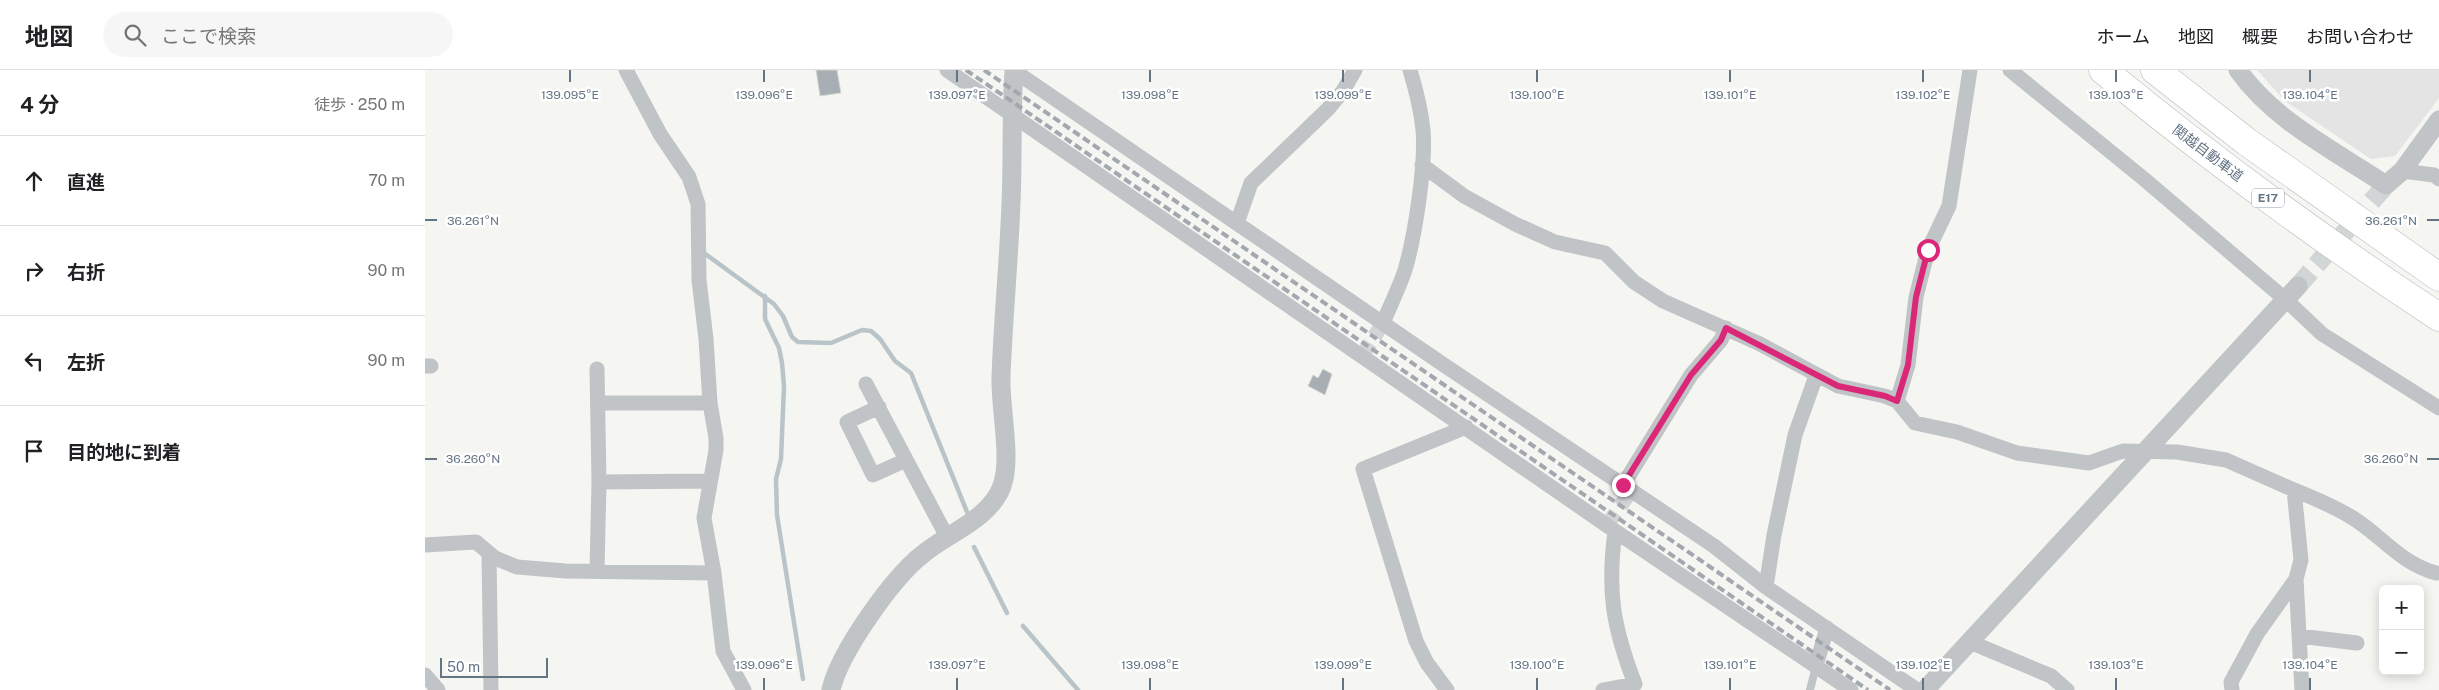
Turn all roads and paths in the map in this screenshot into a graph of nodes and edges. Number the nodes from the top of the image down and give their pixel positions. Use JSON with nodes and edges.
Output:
{"nodes":[{"id":1,"x":626,"y":70,"type":"edge"},
{"id":2,"x":947,"y":70,"type":"edge"},
{"id":3,"x":1013,"y":70,"type":"edge"},
{"id":4,"x":1355,"y":70,"type":"edge"},
{"id":5,"x":1410,"y":70,"type":"edge"},
{"id":6,"x":1970,"y":70,"type":"edge"},
{"id":7,"x":2010,"y":70,"type":"edge"},
{"id":8,"x":2103,"y":70,"type":"edge"},
{"id":9,"x":2155,"y":70,"type":"edge"},
{"id":10,"x":2237,"y":70,"type":"edge"},
{"id":11,"x":1011,"y":115,"type":"junction"},
{"id":12,"x":2439,"y":120,"type":"edge"},
{"id":13,"x":1422,"y":165,"type":"junction"},
{"id":14,"x":2402,"y":171,"type":"junction"},
{"id":15,"x":2439,"y":179,"type":"edge"},
{"id":16,"x":1237,"y":223,"type":"junction"},
{"id":17,"x":2439,"y":277,"type":"edge"},
{"id":18,"x":2292,"y":293,"type":"junction"},
{"id":19,"x":2439,"y":317,"type":"edge"},
{"id":20,"x":1383,"y":323,"type":"junction"},
{"id":21,"x":1726,"y":328,"type":"junction"},
{"id":22,"x":597,"y":370,"type":"dead end"},
{"id":23,"x":1816,"y":376,"type":"junction"},
{"id":24,"x":866,"y":384,"type":"dead end"},
{"id":25,"x":1897,"y":401,"type":"junction"},
{"id":26,"x":598,"y":403,"type":"junction"},
{"id":27,"x":710,"y":403,"type":"junction"},
{"id":28,"x":879,"y":407,"type":"junction"},
{"id":29,"x":2439,"y":408,"type":"edge"},
{"id":30,"x":1466,"y":427,"type":"junction"},
{"id":31,"x":2143,"y":452,"type":"junction"},
{"id":32,"x":906,"y":460,"type":"junction"},
{"id":33,"x":710,"y":481,"type":"junction"},
{"id":34,"x":599,"y":482,"type":"junction"},
{"id":35,"x":1623,"y":485,"type":"junction"},
{"id":36,"x":2294,"y":490,"type":"junction"},
{"id":37,"x":1615,"y":530,"type":"junction"},
{"id":38,"x":947,"y":537,"type":"junction"},
{"id":39,"x":425,"y":545,"type":"edge"},
{"id":40,"x":489,"y":553,"type":"junction"},
{"id":41,"x":597,"y":571,"type":"junction"},
{"id":42,"x":714,"y":573,"type":"junction"},
{"id":43,"x":2435,"y":573,"type":"dead end"},
{"id":44,"x":2296,"y":580,"type":"junction"},
{"id":45,"x":1767,"y":587,"type":"junction"},
{"id":46,"x":1827,"y":628,"type":"junction"},
{"id":47,"x":2299,"y":636,"type":"junction"},
{"id":48,"x":1970,"y":642,"type":"junction"},
{"id":49,"x":2357,"y":643,"type":"dead end"},
{"id":50,"x":1816,"y":666,"type":"junction"},
{"id":51,"x":425,"y":675,"type":"edge"},
{"id":52,"x":437,"y":690,"type":"edge"},
{"id":53,"x":491,"y":690,"type":"edge"},
{"id":54,"x":744,"y":690,"type":"edge"},
{"id":55,"x":827,"y":690,"type":"edge"},
{"id":56,"x":1447,"y":690,"type":"edge"},
{"id":57,"x":1603,"y":690,"type":"edge"},
{"id":58,"x":1810,"y":690,"type":"edge"},
{"id":59,"x":1851,"y":690,"type":"edge"},
{"id":60,"x":1917,"y":690,"type":"edge"},
{"id":61,"x":1925,"y":690,"type":"edge"},
{"id":62,"x":2067,"y":690,"type":"edge"},
{"id":63,"x":2232,"y":690,"type":"edge"},
{"id":64,"x":2302,"y":690,"type":"edge"}],
"edges":[{"from":1,"to":27,"type":"street"},
{"from":2,"to":11,"type":"street"},
{"from":3,"to":11,"type":"street"},
{"from":3,"to":16,"type":"street"},
{"from":4,"to":16,"type":"street"},
{"from":5,"to":13,"type":"street"},
{"from":6,"to":25,"type":"street"},
{"from":7,"to":18,"type":"street"},
{"from":8,"to":19,"type":"highway","name":"関越自動車道","number":"E17"},
{"from":9,"to":17,"type":"highway","number":"E17"},
{"from":10,"to":14,"type":"street"},
{"from":11,"to":30,"type":"street"},
{"from":11,"to":38,"type":"street"},
{"from":12,"to":14,"type":"street"},
{"from":13,"to":20,"type":"street"},
{"from":13,"to":21,"type":"street"},
{"from":14,"to":15,"type":"street"},
{"from":16,"to":20,"type":"street"},
{"from":18,"to":29,"type":"street"},
{"from":18,"to":31,"type":"street"},
{"from":20,"to":35,"type":"street"},
{"from":21,"to":23,"type":"street"},
{"from":21,"to":35,"type":"street"},
{"from":22,"to":26,"type":"street"},
{"from":23,"to":25,"type":"street"},
{"from":23,"to":45,"type":"street"},
{"from":24,"to":28,"type":"street"},
{"from":25,"to":31,"type":"street"},
{"from":26,"to":27,"type":"street"},
{"from":26,"to":34,"type":"street"},
{"from":27,"to":33,"type":"street"},
{"from":28,"to":32,"type":"street"},
{"from":28,"to":32,"type":"street"},
{"from":30,"to":37,"type":"street"},
{"from":30,"to":56,"type":"street"},
{"from":31,"to":36,"type":"street"},
{"from":31,"to":48,"type":"street"},
{"from":32,"to":38,"type":"street"},
{"from":33,"to":34,"type":"street"},
{"from":33,"to":42,"type":"street"},
{"from":34,"to":41,"type":"street"},
{"from":35,"to":45,"type":"street"},
{"from":36,"to":43,"type":"street"},
{"from":36,"to":44,"type":"street"},
{"from":37,"to":50,"type":"street"},
{"from":37,"to":57,"type":"street"},
{"from":38,"to":55,"type":"street"},
{"from":39,"to":40,"type":"street"},
{"from":40,"to":41,"type":"street"},
{"from":40,"to":53,"type":"street"},
{"from":41,"to":42,"type":"street"},
{"from":42,"to":54,"type":"street"},
{"from":44,"to":47,"type":"street"},
{"from":44,"to":63,"type":"street"},
{"from":45,"to":46,"type":"street"},
{"from":46,"to":50,"type":"street"},
{"from":46,"to":60,"type":"street"},
{"from":47,"to":49,"type":"street"},
{"from":47,"to":64,"type":"street"},
{"from":48,"to":61,"type":"street"},
{"from":48,"to":62,"type":"street"},
{"from":50,"to":58,"type":"lane"},
{"from":50,"to":59,"type":"street"},
{"from":51,"to":52,"type":"street"}]}
